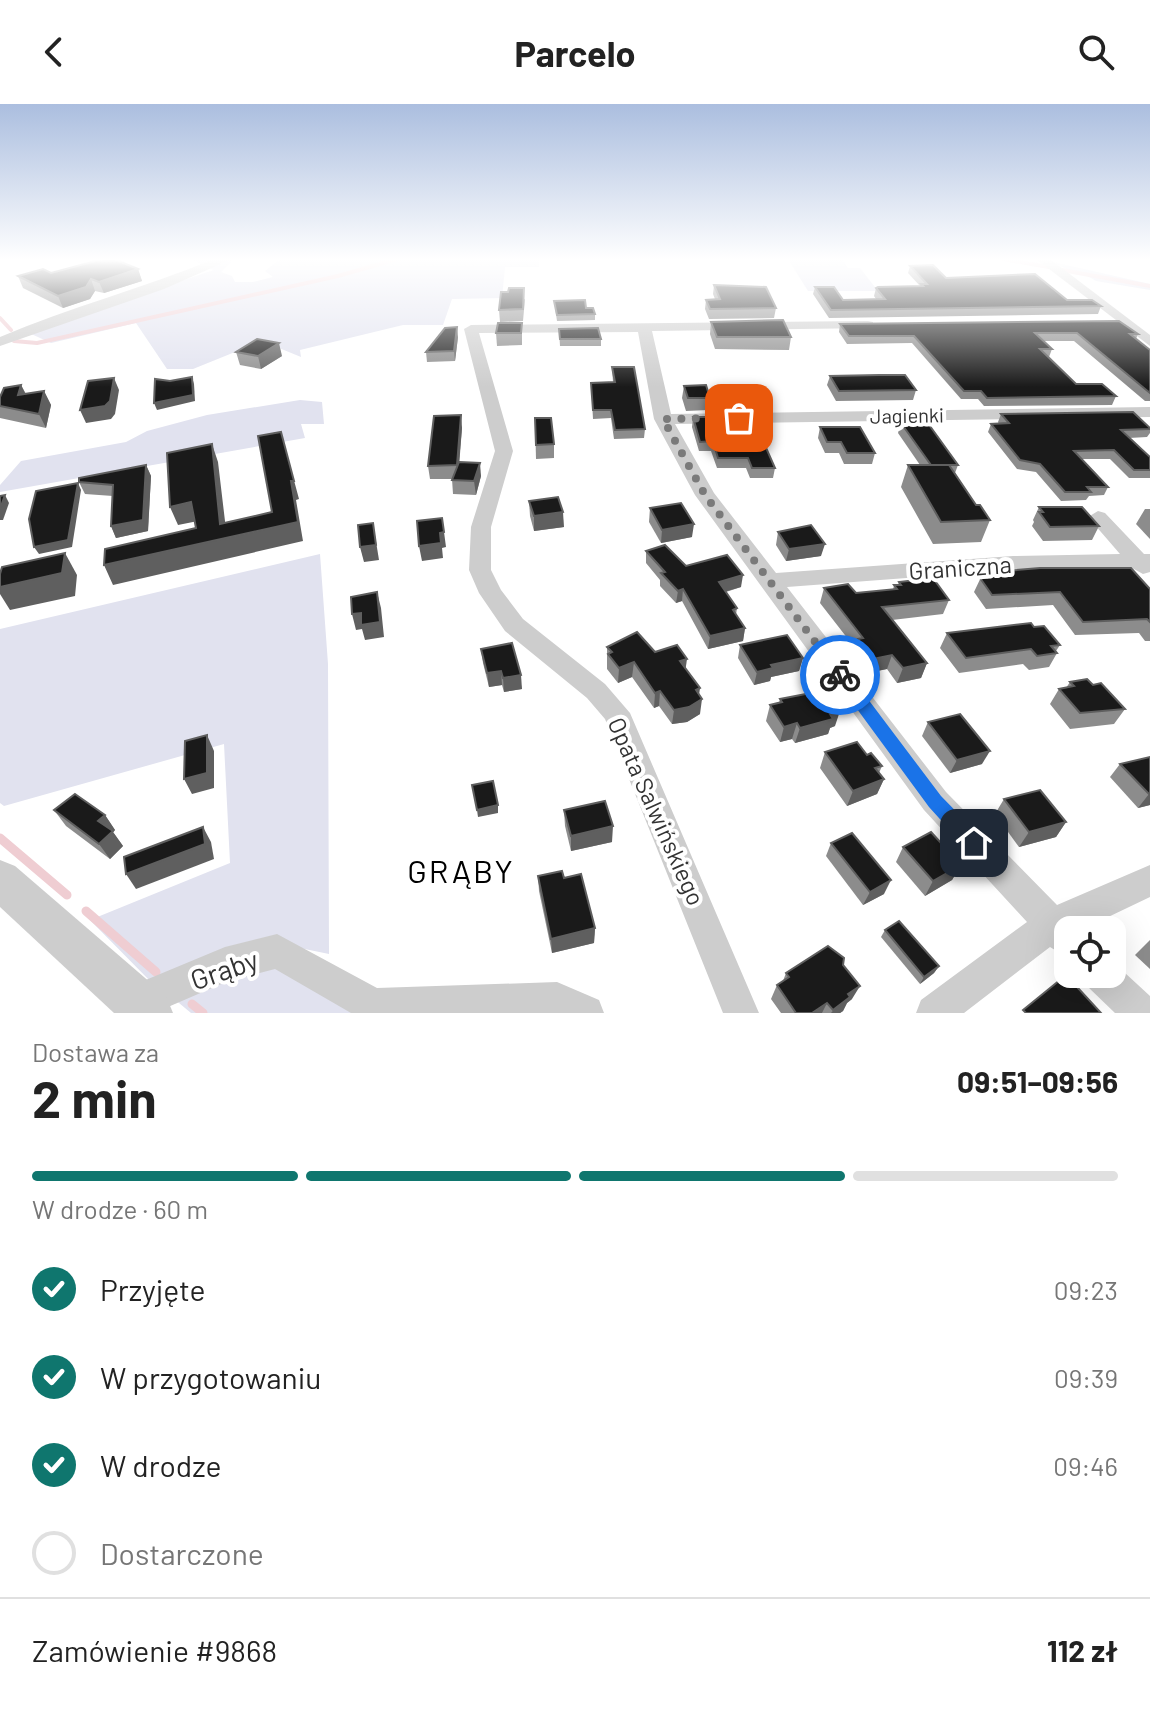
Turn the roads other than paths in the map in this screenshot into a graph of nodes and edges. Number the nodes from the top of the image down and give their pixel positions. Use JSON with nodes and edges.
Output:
{"nodes":[{"id":1,"x":112,"y":301,"type":"edge"},
{"id":2,"x":1097,"y":301,"type":"edge"},
{"id":3,"x":1122,"y":321,"type":"junction"},
{"id":4,"x":1098,"y":322,"type":"edge"},
{"id":5,"x":879,"y":324,"type":"edge"},
{"id":6,"x":644,"y":327,"type":"junction"},
{"id":7,"x":0,"y":342,"type":"edge"},
{"id":8,"x":1150,"y":342,"type":"edge"},
{"id":9,"x":1150,"y":412,"type":"edge"},
{"id":10,"x":663,"y":419,"type":"junction"},
{"id":11,"x":1098,"y":517,"type":"dead end"},
{"id":12,"x":1146,"y":565,"type":"edge"},
{"id":13,"x":770,"y":581,"type":"junction"},
{"id":14,"x":0,"y":880,"type":"edge"},
{"id":15,"x":1150,"y":881,"type":"edge"},
{"id":16,"x":1089,"y":916,"type":"edge"},
{"id":17,"x":1054,"y":927,"type":"edge"},
{"id":18,"x":1054,"y":937,"type":"edge"},
{"id":19,"x":1115,"y":988,"type":"edge"},
{"id":20,"x":143,"y":1008,"type":"edge"},
{"id":21,"x":586,"y":1013,"type":"edge"},
{"id":22,"x":741,"y":1013,"type":"edge"},
{"id":23,"x":934,"y":1013,"type":"edge"},
{"id":24,"x":1141,"y":1013,"type":"edge"}],
"edges":[{"from":1,"to":7,"type":"street"},
{"from":2,"to":3,"type":"street"},
{"from":3,"to":4,"type":"street"},
{"from":3,"to":8,"type":"street"},
{"from":5,"to":6,"type":"street"},
{"from":6,"to":10,"type":"street"},
{"from":6,"to":22,"type":"street","name":"Opata Salwińskiego"},
{"from":9,"to":10,"type":"street","name":"Jagienki"},
{"from":10,"to":13,"type":"street"},
{"from":11,"to":12,"type":"street"},
{"from":12,"to":13,"type":"street","name":"Graniczna"},
{"from":13,"to":17,"type":"street"},
{"from":14,"to":20,"type":"street"},
{"from":15,"to":16,"type":"street"},
{"from":18,"to":23,"type":"street"},
{"from":19,"to":24,"type":"street"},
{"from":20,"to":21,"type":"street","name":"Grąby"}]}
